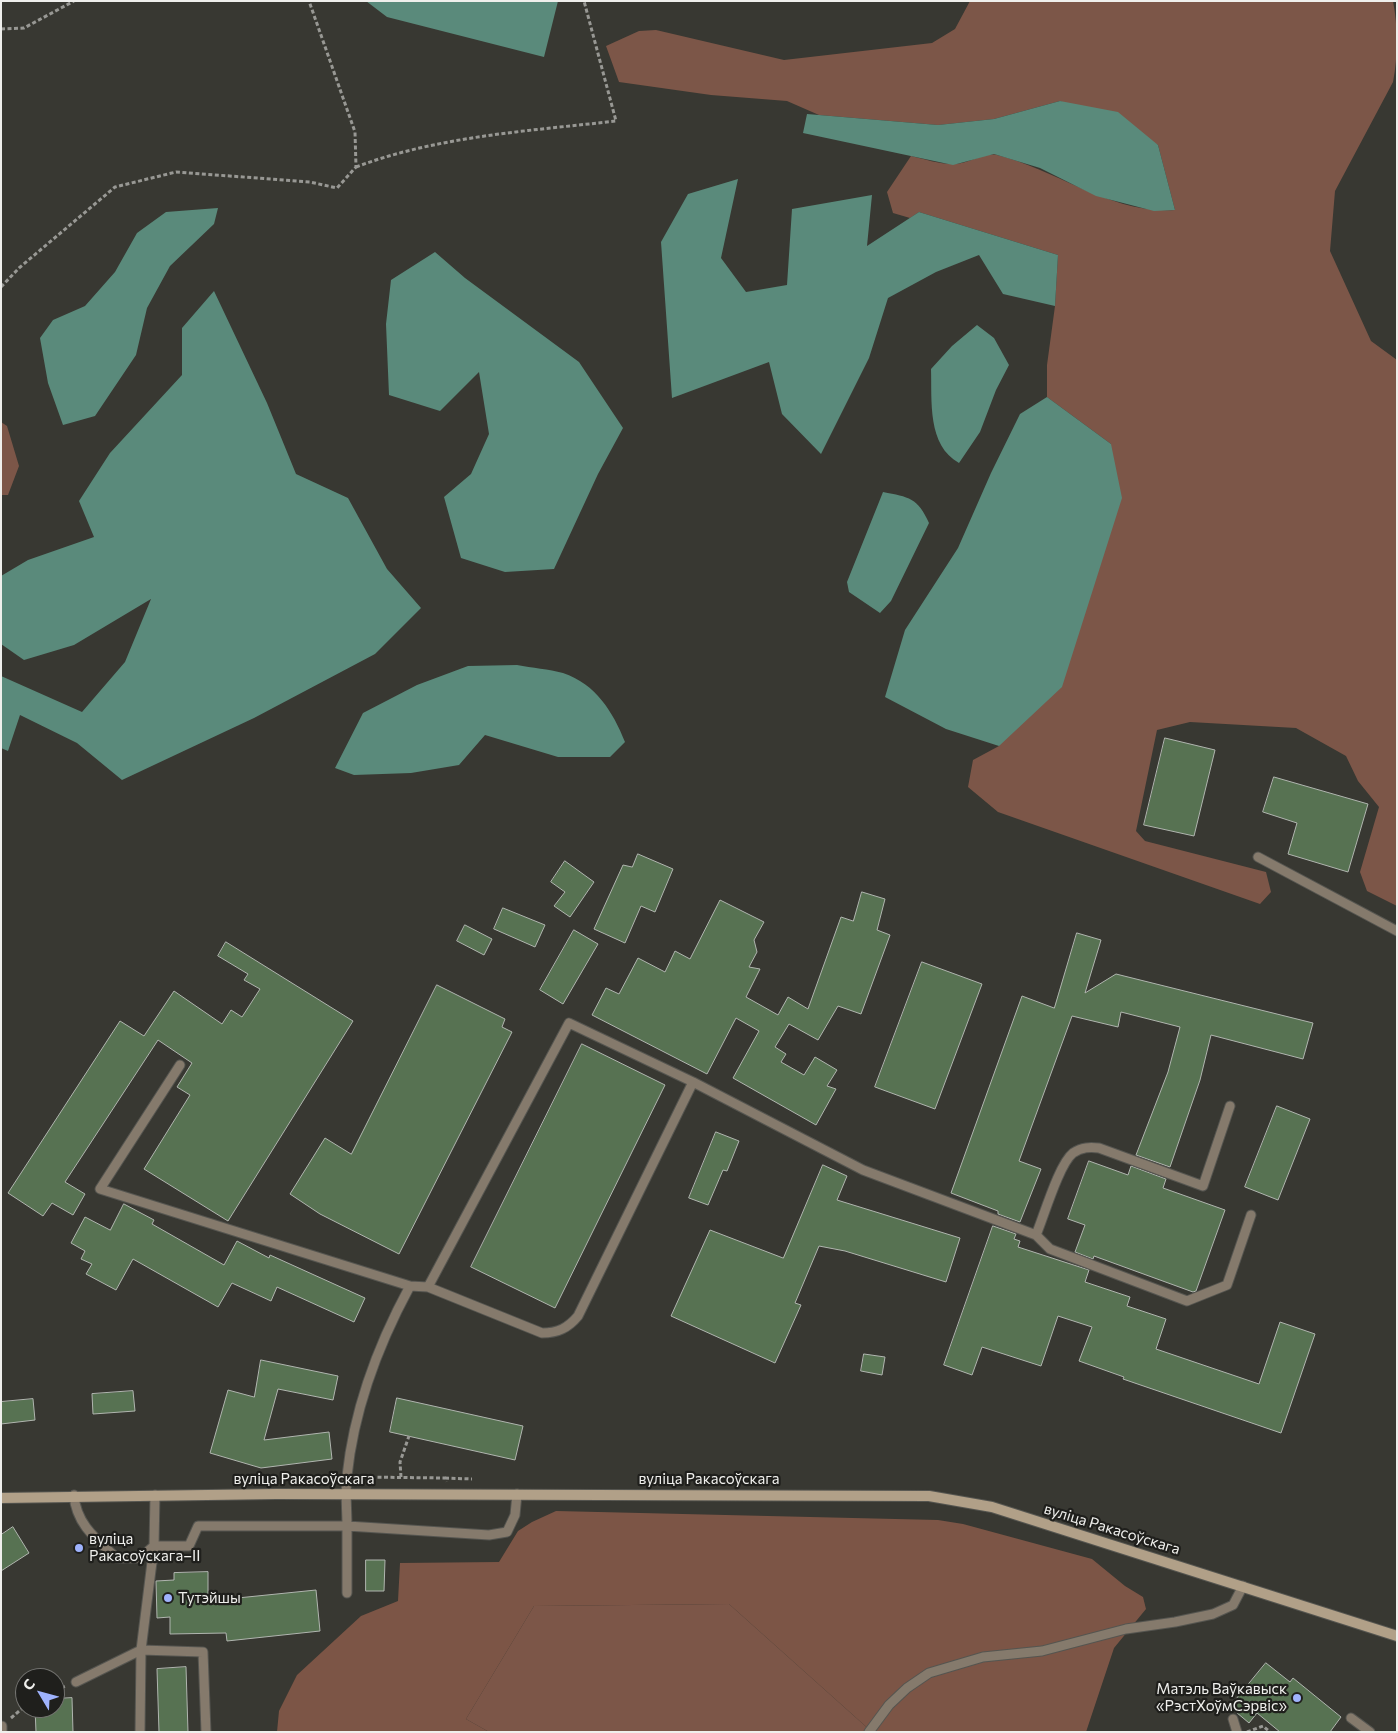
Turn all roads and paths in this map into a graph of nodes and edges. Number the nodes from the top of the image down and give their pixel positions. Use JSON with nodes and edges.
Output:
{"nodes":[{"id":1,"x":74,"y":1,"type":"edge"},
{"id":2,"x":309,"y":1,"type":"edge"},
{"id":3,"x":584,"y":1,"type":"edge"},
{"id":4,"x":1,"y":28,"type":"edge"},
{"id":5,"x":356,"y":168,"type":"junction"},
{"id":6,"x":1,"y":287,"type":"edge"},
{"id":7,"x":1258,"y":857,"type":"dead end"},
{"id":8,"x":1397,"y":931,"type":"edge"},
{"id":9,"x":180,"y":1065,"type":"dead end"},
{"id":10,"x":694,"y":1082,"type":"junction"},
{"id":11,"x":1230,"y":1106,"type":"dead end"},
{"id":12,"x":1252,"y":1215,"type":"dead end"},
{"id":13,"x":1036,"y":1235,"type":"junction"},
{"id":14,"x":410,"y":1286,"type":"junction"},
{"id":15,"x":428,"y":1287,"type":"junction"},
{"id":16,"x":409,"y":1436,"type":"dead end"},
{"id":17,"x":401,"y":1477,"type":"dead end"},
{"id":18,"x":347,"y":1494,"type":"junction"},
{"id":19,"x":517,"y":1494,"type":"junction"},
{"id":20,"x":74,"y":1495,"type":"junction"},
{"id":21,"x":155,"y":1495,"type":"junction"},
{"id":22,"x":1,"y":1498,"type":"edge"},
{"id":23,"x":347,"y":1526,"type":"junction"},
{"id":24,"x":154,"y":1546,"type":"junction"},
{"id":25,"x":1243,"y":1586,"type":"junction"},
{"id":26,"x":347,"y":1593,"type":"dead end"},
{"id":27,"x":1397,"y":1636,"type":"edge"},
{"id":28,"x":141,"y":1650,"type":"junction"},
{"id":29,"x":76,"y":1682,"type":"dead end"},
{"id":30,"x":15,"y":1715,"type":"edge"},
{"id":31,"x":1352,"y":1718,"type":"dead end"},
{"id":32,"x":1233,"y":1719,"type":"dead end"},
{"id":33,"x":2,"y":1726,"type":"edge"},
{"id":34,"x":2,"y":1732,"type":"edge"},
{"id":35,"x":140,"y":1732,"type":"edge"},
{"id":36,"x":206,"y":1732,"type":"edge"},
{"id":37,"x":869,"y":1732,"type":"edge"},
{"id":38,"x":1237,"y":1732,"type":"edge"},
{"id":39,"x":1247,"y":1732,"type":"edge"},
{"id":40,"x":1270,"y":1732,"type":"edge"},
{"id":41,"x":1370,"y":1732,"type":"edge"}],
"edges":[{"from":1,"to":4,"type":"path"},
{"from":2,"to":5,"type":"path"},
{"from":3,"to":5,"type":"path"},
{"from":5,"to":6,"type":"path"},
{"from":7,"to":8,"type":"lane"},
{"from":9,"to":14,"type":"lane"},
{"from":10,"to":13,"type":"lane"},
{"from":10,"to":15,"type":"lane"},
{"from":10,"to":15,"type":"lane"},
{"from":11,"to":13,"type":"lane"},
{"from":12,"to":13,"type":"lane"},
{"from":14,"to":15,"type":"lane"},
{"from":14,"to":18,"type":"lane"},
{"from":16,"to":17,"type":"path"},
{"from":18,"to":19,"type":"street","name":"вуліца Ракасоўскага"},
{"from":18,"to":21,"type":"street","name":"вуліца Ракасоўскага"},
{"from":18,"to":23,"type":"lane"},
{"from":19,"to":23,"type":"lane"},
{"from":19,"to":25,"type":"street","name":"вуліца Ракасоўскага"},
{"from":20,"to":21,"type":"street","name":"вуліца Ракасоўскага"},
{"from":20,"to":22,"type":"street","name":"вуліца Ракасоўскага"},
{"from":20,"to":24,"type":"lane"},
{"from":21,"to":24,"type":"lane"},
{"from":23,"to":24,"type":"lane"},
{"from":23,"to":26,"type":"lane"},
{"from":24,"to":28,"type":"lane"},
{"from":25,"to":27,"type":"street","name":"вуліца Ракасоўскага"},
{"from":25,"to":37,"type":"lane"},
{"from":28,"to":29,"type":"lane"},
{"from":28,"to":35,"type":"lane"},
{"from":28,"to":36,"type":"lane"},
{"from":30,"to":33,"type":"path"},
{"from":31,"to":41,"type":"lane"},
{"from":32,"to":38,"type":"lane"},
{"from":33,"to":34,"type":"lane"},
{"from":39,"to":40,"type":"path"}]}
